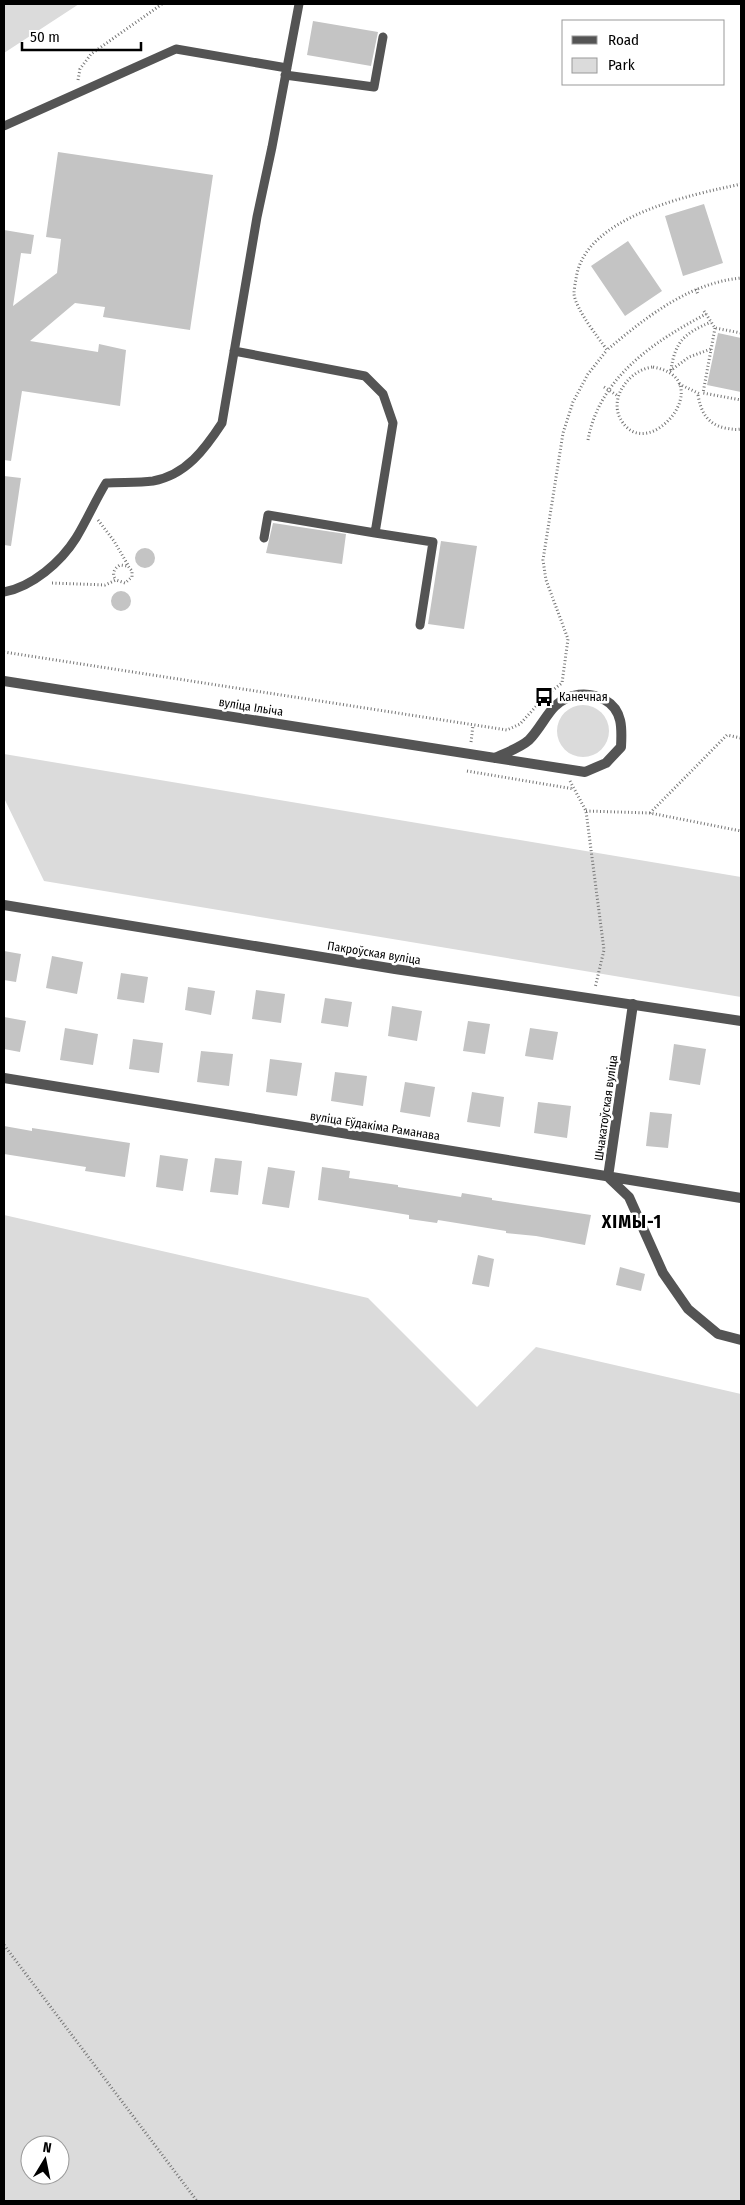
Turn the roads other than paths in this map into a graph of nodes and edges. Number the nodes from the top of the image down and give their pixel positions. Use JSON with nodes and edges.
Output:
{"nodes":[{"id":1,"x":299,"y":4,"type":"edge"},
{"id":2,"x":383,"y":37,"type":"dead end"},
{"id":3,"x":286,"y":71,"type":"junction"},
{"id":4,"x":4,"y":126,"type":"edge"},
{"id":5,"x":234,"y":351,"type":"junction"},
{"id":6,"x":375,"y":533,"type":"junction"},
{"id":7,"x":264,"y":538,"type":"dead end"},
{"id":8,"x":4,"y":592,"type":"edge"},
{"id":9,"x":420,"y":624,"type":"dead end"},
{"id":10,"x":4,"y":681,"type":"edge"},
{"id":11,"x":495,"y":758,"type":"junction"},
{"id":12,"x":4,"y":905,"type":"edge"},
{"id":13,"x":633,"y":1004,"type":"junction"},
{"id":14,"x":741,"y":1021,"type":"edge"},
{"id":15,"x":4,"y":1078,"type":"edge"},
{"id":16,"x":608,"y":1177,"type":"junction"},
{"id":17,"x":741,"y":1198,"type":"edge"},
{"id":18,"x":741,"y":1340,"type":"edge"}],
"edges":[{"from":1,"to":3,"type":"lane"},
{"from":2,"to":3,"type":"lane"},
{"from":3,"to":4,"type":"lane"},
{"from":3,"to":5,"type":"lane"},
{"from":5,"to":6,"type":"lane"},
{"from":5,"to":8,"type":"lane"},
{"from":6,"to":7,"type":"lane"},
{"from":6,"to":9,"type":"lane"},
{"from":10,"to":11,"type":"street","name":"вуліца Ільіча"},
{"from":11,"to":11,"type":"street","name":"вуліца Ільіча"},
{"from":12,"to":13,"type":"street","name":"Пакроўская вуліца"},
{"from":13,"to":14,"type":"street","name":"Пакроўская вуліца"},
{"from":13,"to":16,"type":"street","name":"Шчакатоўская вуліца"},
{"from":15,"to":16,"type":"street","name":"вуліца Еўдакіма Раманава"},
{"from":16,"to":17,"type":"street","name":"вуліца Еўдакіма Раманава"},
{"from":16,"to":18,"type":"street","name":"Шчакатоўская вуліца"}]}
